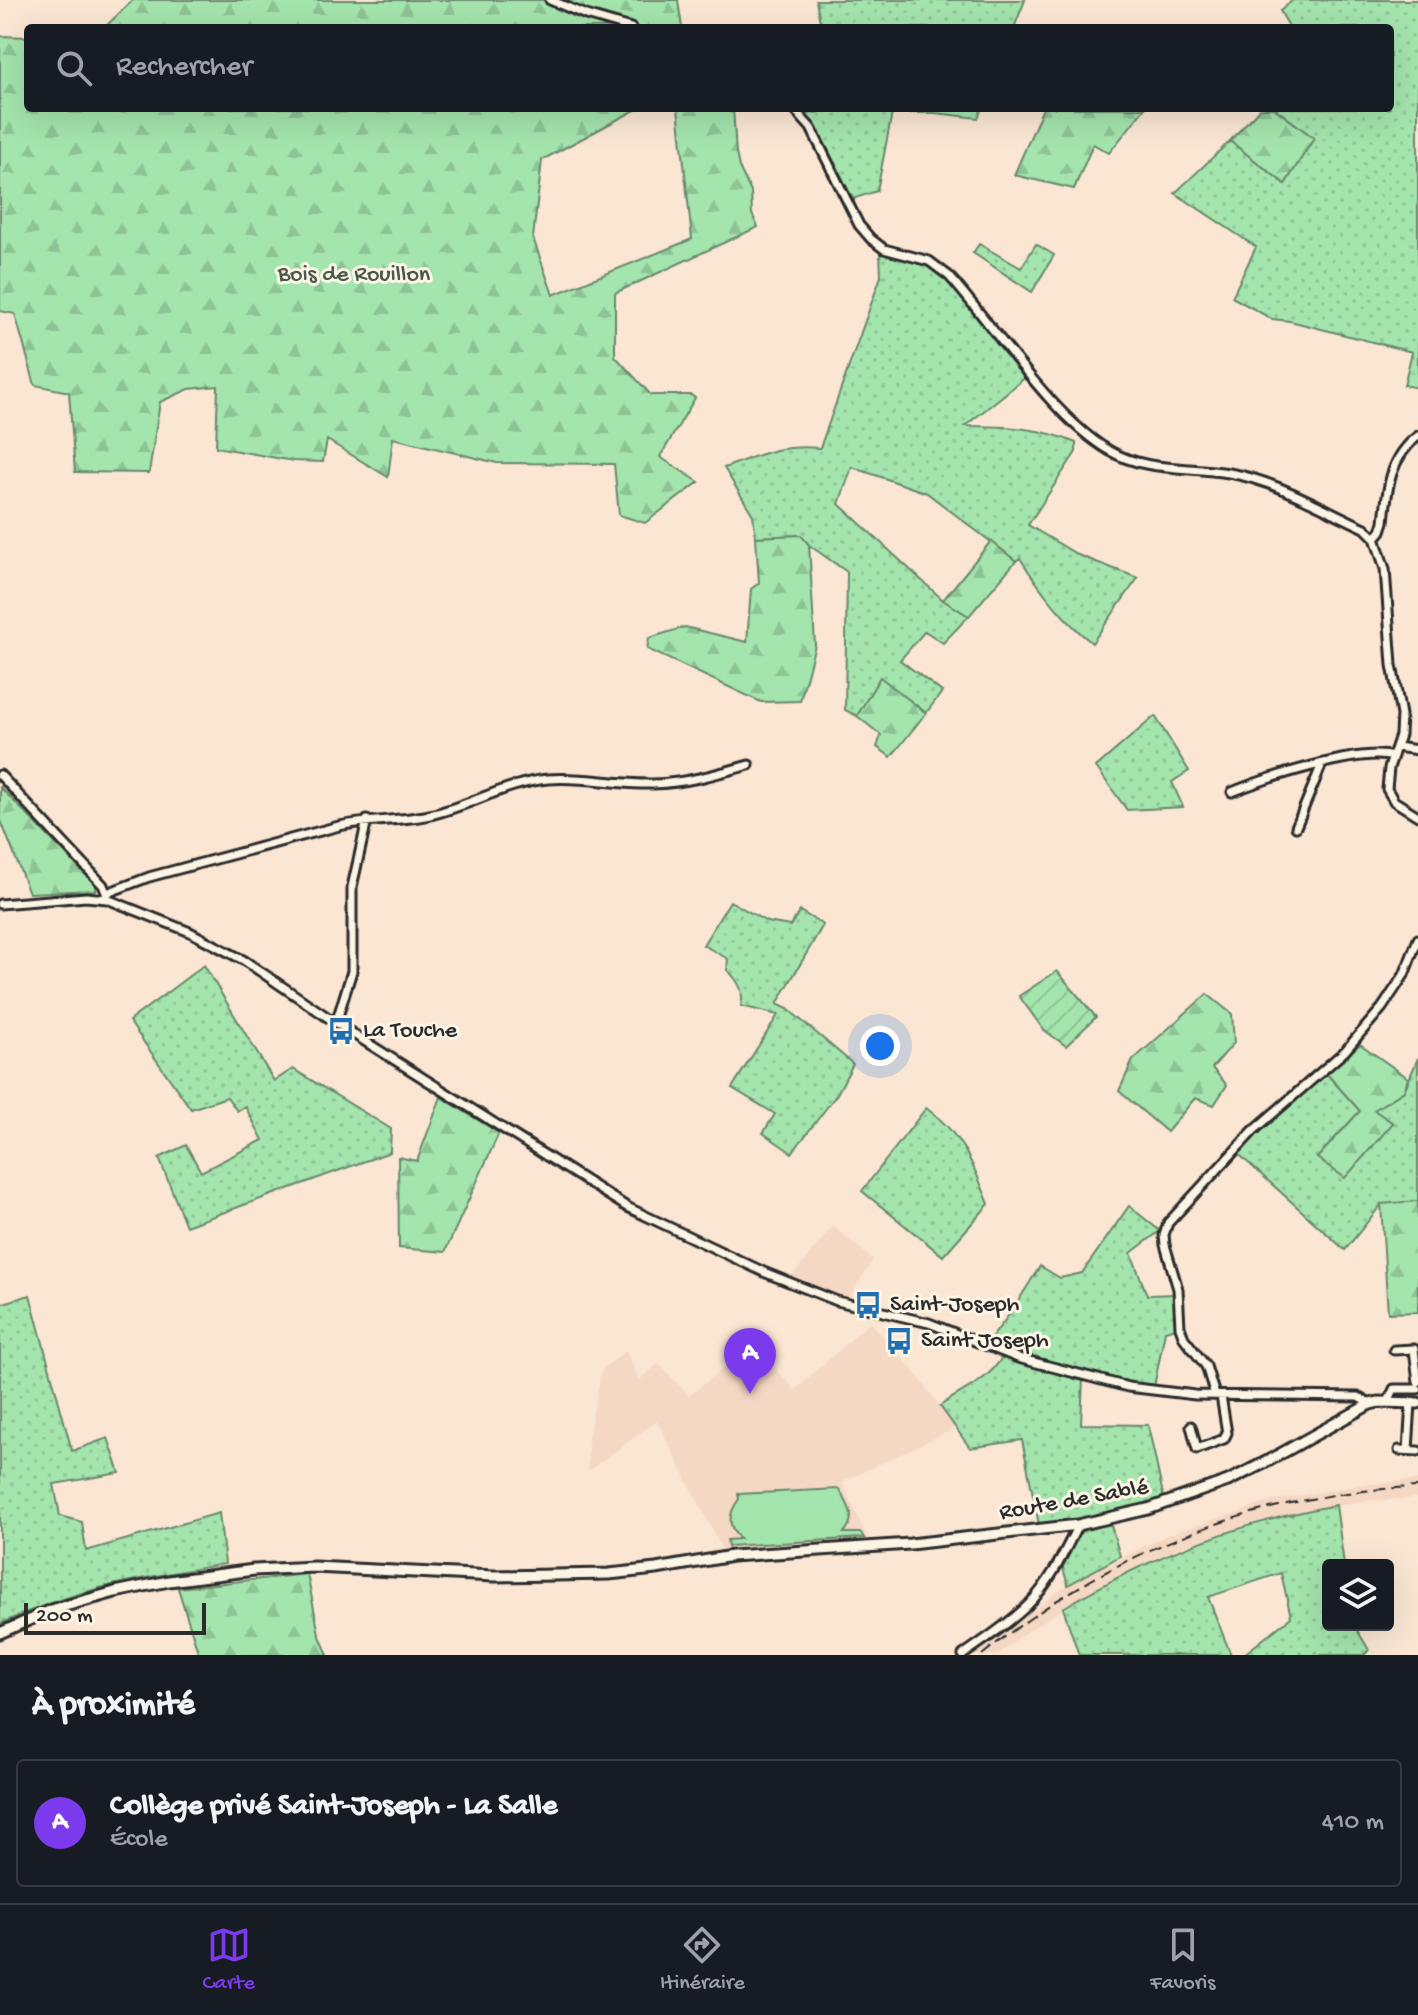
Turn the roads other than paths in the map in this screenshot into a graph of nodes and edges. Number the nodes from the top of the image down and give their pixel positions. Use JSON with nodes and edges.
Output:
{"nodes":[{"id":1,"x":550,"y":0,"type":"edge"},
{"id":2,"x":617,"y":24,"type":"edge"},
{"id":3,"x":797,"y":112,"type":"edge"},
{"id":4,"x":1418,"y":436,"type":"edge"},
{"id":5,"x":1375,"y":538,"type":"junction"},
{"id":6,"x":1396,"y":747,"type":"junction"},
{"id":7,"x":1418,"y":750,"type":"edge"},
{"id":8,"x":1392,"y":757,"type":"junction"},
{"id":9,"x":1322,"y":764,"type":"junction"},
{"id":10,"x":749,"y":765,"type":"dead end"},
{"id":11,"x":0,"y":775,"type":"edge"},
{"id":12,"x":1232,"y":792,"type":"dead end"},
{"id":13,"x":1418,"y":816,"type":"edge"},
{"id":14,"x":367,"y":820,"type":"junction"},
{"id":15,"x":1296,"y":827,"type":"dead end"},
{"id":16,"x":107,"y":896,"type":"junction"},
{"id":17,"x":0,"y":904,"type":"edge"},
{"id":18,"x":1418,"y":939,"type":"edge"},
{"id":19,"x":336,"y":1023,"type":"junction"},
{"id":20,"x":1394,"y":1350,"type":"dead end"},
{"id":21,"x":1418,"y":1382,"type":"edge"},
{"id":22,"x":1418,"y":1389,"type":"edge"},
{"id":23,"x":1218,"y":1395,"type":"junction"},
{"id":24,"x":1388,"y":1402,"type":"junction"},
{"id":25,"x":1414,"y":1403,"type":"edge"},
{"id":26,"x":1370,"y":1404,"type":"junction"},
{"id":27,"x":1191,"y":1426,"type":"dead end"},
{"id":28,"x":1399,"y":1450,"type":"dead end"},
{"id":29,"x":1408,"y":1450,"type":"junction"},
{"id":30,"x":1418,"y":1451,"type":"edge"},
{"id":31,"x":1078,"y":1525,"type":"junction"},
{"id":32,"x":0,"y":1633,"type":"edge"},
{"id":33,"x":963,"y":1655,"type":"edge"}],
"edges":[{"from":1,"to":2,"type":"street"},
{"from":3,"to":5,"type":"street"},
{"from":4,"to":5,"type":"street"},
{"from":5,"to":6,"type":"street"},
{"from":6,"to":7,"type":"street"},
{"from":6,"to":8,"type":"street"},
{"from":8,"to":9,"type":"street"},
{"from":8,"to":13,"type":"street"},
{"from":9,"to":12,"type":"street"},
{"from":9,"to":15,"type":"street"},
{"from":10,"to":14,"type":"street"},
{"from":11,"to":16,"type":"street"},
{"from":14,"to":16,"type":"street"},
{"from":14,"to":19,"type":"street"},
{"from":16,"to":17,"type":"street"},
{"from":16,"to":19,"type":"street"},
{"from":18,"to":23,"type":"street"},
{"from":19,"to":23,"type":"street"},
{"from":20,"to":21,"type":"street"},
{"from":22,"to":24,"type":"street"},
{"from":23,"to":26,"type":"street"},
{"from":23,"to":27,"type":"street"},
{"from":24,"to":25,"type":"main road","name":"Route de Sablé"},
{"from":24,"to":26,"type":"main road","name":"Route de Sablé"},
{"from":25,"to":29,"type":"street"},
{"from":26,"to":31,"type":"main road","name":"Route de Sablé"},
{"from":28,"to":29,"type":"street"},
{"from":29,"to":30,"type":"street"},
{"from":31,"to":32,"type":"main road","name":"Route de Sablé"},
{"from":31,"to":33,"type":"street"}]}
